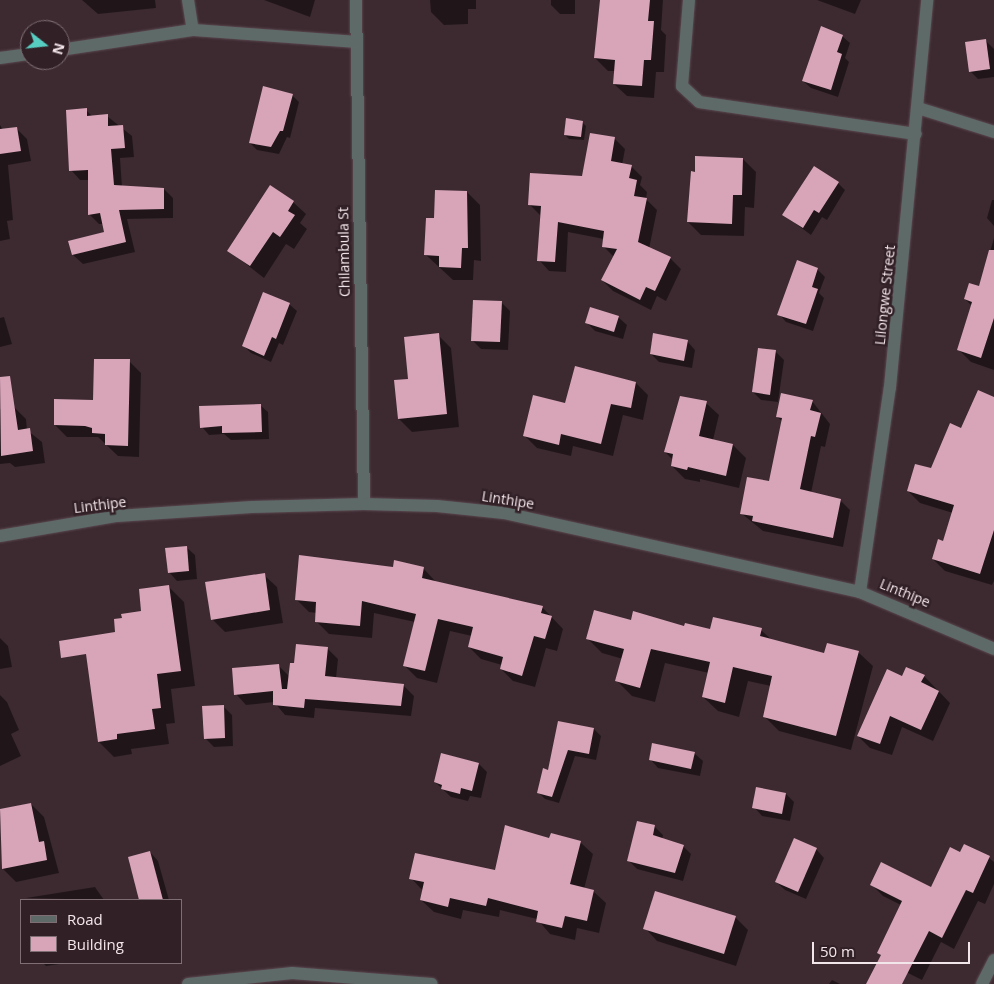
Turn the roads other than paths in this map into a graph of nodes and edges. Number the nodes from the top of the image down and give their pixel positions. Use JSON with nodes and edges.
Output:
{"nodes":[{"id":1,"x":188,"y":0,"type":"edge"},
{"id":2,"x":356,"y":0,"type":"edge"},
{"id":3,"x":689,"y":0,"type":"edge"},
{"id":4,"x":927,"y":0,"type":"edge"},
{"id":5,"x":193,"y":30,"type":"junction"},
{"id":6,"x":355,"y":42,"type":"junction"},
{"id":7,"x":70,"y":48,"type":"edge"},
{"id":8,"x":20,"y":55,"type":"edge"},
{"id":9,"x":0,"y":58,"type":"edge"},
{"id":10,"x":918,"y":108,"type":"junction"},
{"id":11,"x":994,"y":132,"type":"edge"},
{"id":12,"x":916,"y":134,"type":"junction"},
{"id":13,"x":364,"y":504,"type":"junction"},
{"id":14,"x":0,"y":536,"type":"edge"},
{"id":15,"x":860,"y":592,"type":"junction"},
{"id":16,"x":994,"y":649,"type":"edge"},
{"id":17,"x":994,"y":960,"type":"edge"},
{"id":18,"x":188,"y":984,"type":"edge"},
{"id":19,"x":432,"y":984,"type":"edge"},
{"id":20,"x":982,"y":984,"type":"edge"}],
"edges":[{"from":1,"to":5,"type":"street"},
{"from":2,"to":6,"type":"street","name":"Chilambula St"},
{"from":3,"to":12,"type":"street"},
{"from":4,"to":10,"type":"street","name":"Lilongwe Street"},
{"from":5,"to":6,"type":"street"},
{"from":5,"to":7,"type":"street"},
{"from":6,"to":13,"type":"street","name":"Chilambula St"},
{"from":8,"to":9,"type":"street"},
{"from":10,"to":11,"type":"street"},
{"from":10,"to":12,"type":"street","name":"Lilongwe Street"},
{"from":12,"to":15,"type":"street","name":"Lilongwe Street"},
{"from":13,"to":14,"type":"street","name":"Linthipe"},
{"from":13,"to":15,"type":"street","name":"Linthipe"},
{"from":15,"to":16,"type":"street","name":"Linthipe"},
{"from":17,"to":20,"type":"street"},
{"from":18,"to":19,"type":"street"}]}
